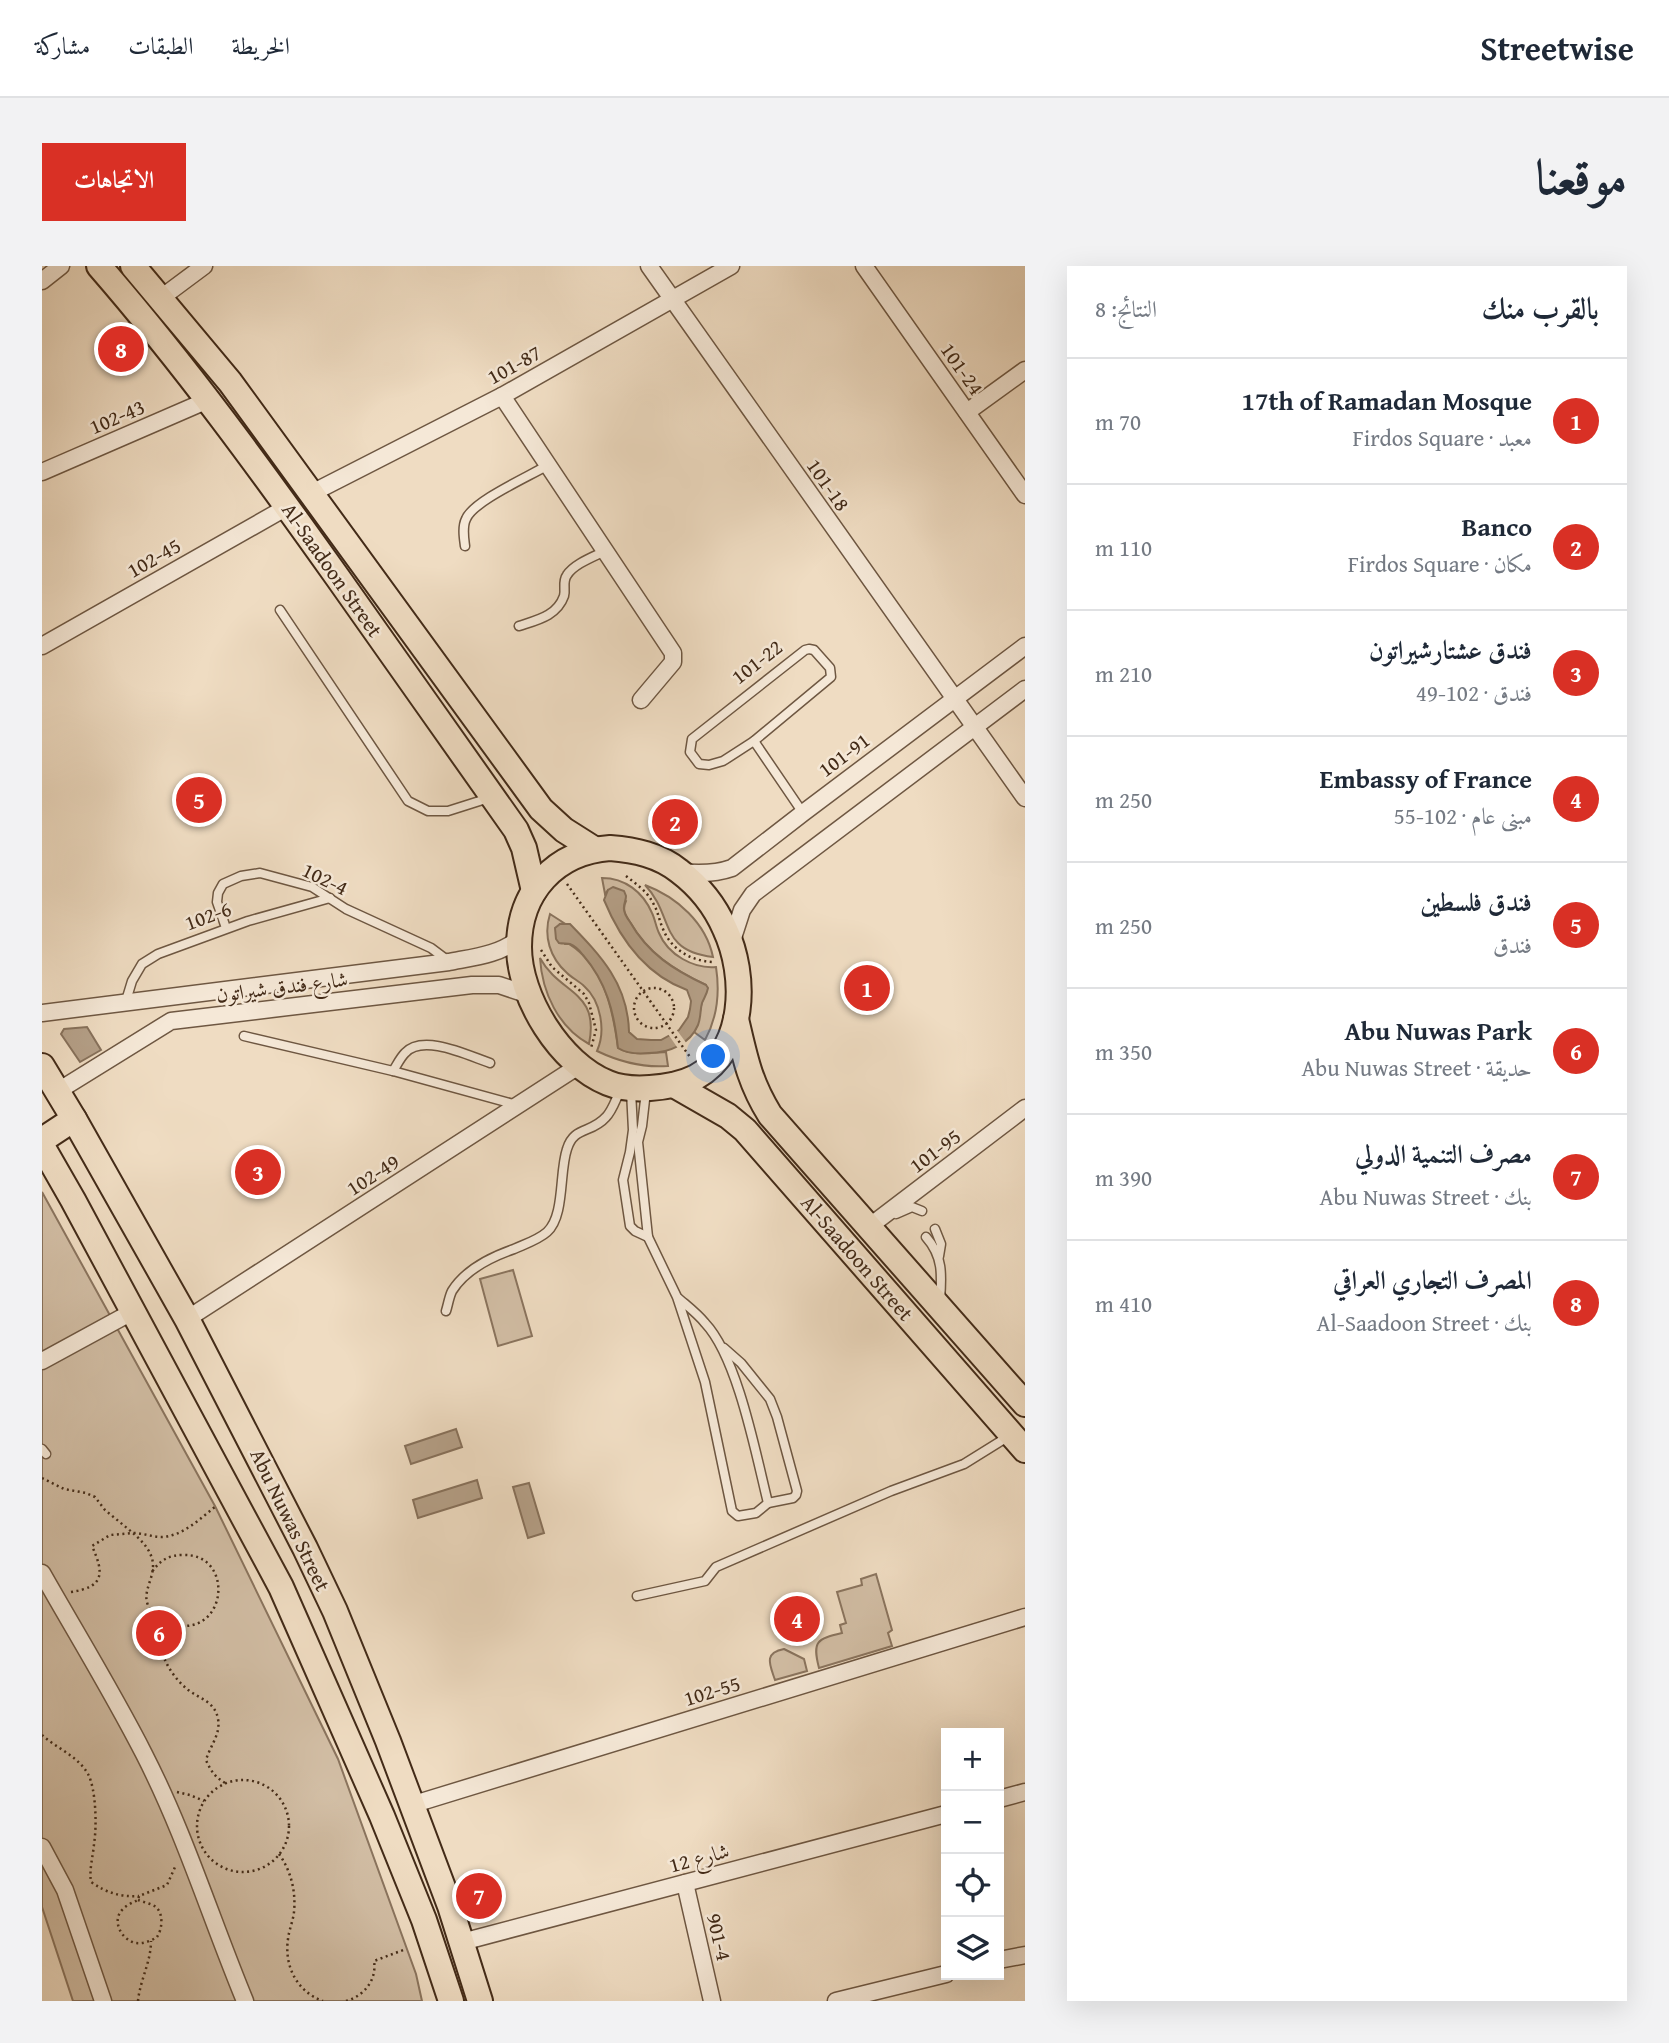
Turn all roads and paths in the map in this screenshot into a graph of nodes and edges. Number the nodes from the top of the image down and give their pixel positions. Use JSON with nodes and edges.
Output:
{"nodes":[{"id":1,"x":61,"y":266,"type":"edge"},
{"id":2,"x":99,"y":266,"type":"edge"},
{"id":3,"x":133,"y":266,"type":"edge"},
{"id":4,"x":204,"y":266,"type":"edge"},
{"id":5,"x":649,"y":266,"type":"edge"},
{"id":6,"x":731,"y":266,"type":"edge"},
{"id":7,"x":864,"y":266,"type":"edge"},
{"id":8,"x":42,"y":281,"type":"edge"},
{"id":9,"x":161,"y":298,"type":"junction"},
{"id":10,"x":671,"y":299,"type":"junction"},
{"id":11,"x":1025,"y":370,"type":"edge"},
{"id":12,"x":502,"y":396,"type":"junction"},
{"id":13,"x":208,"y":400,"type":"junction"},
{"id":14,"x":967,"y":412,"type":"junction"},
{"id":15,"x":548,"y":466,"type":"junction"},
{"id":16,"x":42,"y":472,"type":"edge"},
{"id":17,"x":312,"y":493,"type":"junction"},
{"id":18,"x":1025,"y":495,"type":"edge"},
{"id":19,"x":287,"y":507,"type":"junction"},
{"id":20,"x":465,"y":546,"type":"dead end"},
{"id":21,"x":605,"y":551,"type":"junction"},
{"id":22,"x":280,"y":610,"type":"dead end"},
{"id":23,"x":519,"y":626,"type":"dead end"},
{"id":24,"x":42,"y":646,"type":"edge"},
{"id":25,"x":1025,"y":646,"type":"edge"},
{"id":26,"x":1025,"y":689,"type":"edge"},
{"id":27,"x":641,"y":700,"type":"dead end"},
{"id":28,"x":954,"y":700,"type":"junction"},
{"id":29,"x":975,"y":728,"type":"junction"},
{"id":30,"x":754,"y":741,"type":"junction"},
{"id":31,"x":493,"y":796,"type":"junction"},
{"id":32,"x":1025,"y":798,"type":"edge"},
{"id":33,"x":803,"y":813,"type":"junction"},
{"id":34,"x":594,"y":849,"type":"junction"},
{"id":35,"x":680,"y":872,"type":"junction"},
{"id":36,"x":626,"y":876,"type":"dead end"},
{"id":37,"x":567,"y":884,"type":"dead end"},
{"id":38,"x":534,"y":891,"type":"junction"},
{"id":39,"x":330,"y":898,"type":"junction"},
{"id":40,"x":226,"y":928,"type":"junction"},
{"id":41,"x":528,"y":941,"type":"junction"},
{"id":42,"x":725,"y":954,"type":"junction"},
{"id":43,"x":449,"y":962,"type":"junction"},
{"id":44,"x":390,"y":970,"type":"junction"},
{"id":45,"x":643,"y":992,"type":"junction"},
{"id":46,"x":394,"y":995,"type":"junction"},
{"id":47,"x":529,"y":995,"type":"junction"},
{"id":48,"x":167,"y":998,"type":"junction"},
{"id":49,"x":125,"y":1004,"type":"junction"},
{"id":50,"x":42,"y":1013,"type":"edge"},
{"id":51,"x":736,"y":1019,"type":"junction"},
{"id":52,"x":171,"y":1021,"type":"junction"},
{"id":53,"x":668,"y":1024,"type":"junction"},
{"id":54,"x":244,"y":1036,"type":"dead end"},
{"id":55,"x":584,"y":1059,"type":"junction"},
{"id":56,"x":692,"y":1059,"type":"dead end"},
{"id":57,"x":490,"y":1063,"type":"dead end"},
{"id":58,"x":42,"y":1066,"type":"edge"},
{"id":59,"x":393,"y":1071,"type":"junction"},
{"id":60,"x":674,"y":1085,"type":"junction"},
{"id":61,"x":633,"y":1087,"type":"junction"},
{"id":62,"x":58,"y":1091,"type":"junction"},
{"id":63,"x":520,"y":1106,"type":"junction"},
{"id":64,"x":1025,"y":1108,"type":"edge"},
{"id":65,"x":74,"y":1119,"type":"junction"},
{"id":66,"x":42,"y":1140,"type":"edge"},
{"id":67,"x":42,"y":1146,"type":"edge"},
{"id":68,"x":634,"y":1151,"type":"junction"},
{"id":69,"x":922,"y":1212,"type":"dead end"},
{"id":70,"x":870,"y":1226,"type":"junction"},
{"id":71,"x":935,"y":1229,"type":"dead end"},
{"id":72,"x":648,"y":1237,"type":"junction"},
{"id":73,"x":926,"y":1237,"type":"dead end"},
{"id":74,"x":939,"y":1256,"type":"junction"},
{"id":75,"x":677,"y":1297,"type":"junction"},
{"id":76,"x":939,"y":1306,"type":"junction"},
{"id":77,"x":446,"y":1311,"type":"dead end"},
{"id":78,"x":132,"y":1312,"type":"junction"},
{"id":79,"x":187,"y":1319,"type":"junction"},
{"id":80,"x":719,"y":1344,"type":"junction"},
{"id":81,"x":42,"y":1361,"type":"edge"},
{"id":82,"x":1025,"y":1404,"type":"edge"},
{"id":83,"x":1018,"y":1443,"type":"edge"},
{"id":84,"x":42,"y":1478,"type":"edge"},
{"id":85,"x":220,"y":1503,"type":"dead end"},
{"id":86,"x":768,"y":1503,"type":"junction"},
{"id":87,"x":133,"y":1533,"type":"junction"},
{"id":88,"x":152,"y":1572,"type":"junction"},
{"id":89,"x":42,"y":1573,"type":"edge"},
{"id":90,"x":54,"y":1593,"type":"junction"},
{"id":91,"x":637,"y":1596,"type":"dead end"},
{"id":92,"x":1025,"y":1617,"type":"edge"},
{"id":93,"x":165,"y":1622,"type":"junction"},
{"id":94,"x":42,"y":1735,"type":"edge"},
{"id":95,"x":227,"y":1784,"type":"junction"},
{"id":96,"x":174,"y":1792,"type":"dead end"},
{"id":97,"x":1025,"y":1792,"type":"edge"},
{"id":98,"x":1004,"y":1798,"type":"edge"},
{"id":99,"x":204,"y":1802,"type":"junction"},
{"id":100,"x":411,"y":1805,"type":"junction"},
{"id":101,"x":941,"y":1815,"type":"edge"},
{"id":102,"x":42,"y":1847,"type":"edge"},
{"id":103,"x":279,"y":1854,"type":"junction"},
{"id":104,"x":177,"y":1862,"type":"dead end"},
{"id":105,"x":685,"y":1883,"type":"junction"},
{"id":106,"x":138,"y":1898,"type":"junction"},
{"id":107,"x":151,"y":1941,"type":"junction"},
{"id":108,"x":462,"y":1942,"type":"junction"},
{"id":109,"x":406,"y":1948,"type":"dead end"},
{"id":110,"x":1025,"y":1955,"type":"edge"},
{"id":111,"x":1004,"y":1956,"type":"edge"},
{"id":112,"x":941,"y":1974,"type":"edge"},
{"id":113,"x":103,"y":2001,"type":"edge"},
{"id":114,"x":138,"y":2001,"type":"edge"},
{"id":115,"x":245,"y":2001,"type":"edge"},
{"id":116,"x":323,"y":2001,"type":"edge"},
{"id":117,"x":346,"y":2001,"type":"edge"},
{"id":118,"x":451,"y":2001,"type":"edge"},
{"id":119,"x":480,"y":2001,"type":"edge"},
{"id":120,"x":712,"y":2001,"type":"edge"},
{"id":121,"x":836,"y":2001,"type":"edge"}],
"edges":[{"from":1,"to":8,"type":"street"},
{"from":2,"to":13,"type":"main road","name":"Al-Saadoon Street"},
{"from":3,"to":9,"type":"main road","name":"Al-Saadoon Street"},
{"from":4,"to":9,"type":"street"},
{"from":5,"to":10,"type":"street","name":"101-18"},
{"from":6,"to":10,"type":"street","name":"101-87"},
{"from":7,"to":14,"type":"street","name":"101-24"},
{"from":9,"to":17,"type":"main road","name":"Al-Saadoon Street"},
{"from":10,"to":12,"type":"street","name":"101-87"},
{"from":10,"to":28,"type":"street","name":"101-18"},
{"from":11,"to":14,"type":"street"},
{"from":12,"to":15,"type":"street"},
{"from":12,"to":17,"type":"street","name":"101-87"},
{"from":13,"to":16,"type":"street","name":"102-43"},
{"from":13,"to":19,"type":"main road","name":"Al-Saadoon Street"},
{"from":14,"to":18,"type":"street","name":"101-24"},
{"from":15,"to":20,"type":"lane"},
{"from":15,"to":21,"type":"street"},
{"from":17,"to":34,"type":"main road","name":"Al-Saadoon Street"},
{"from":19,"to":24,"type":"street","name":"102-45"},
{"from":19,"to":31,"type":"main road","name":"Al-Saadoon Street"},
{"from":21,"to":23,"type":"lane"},
{"from":21,"to":27,"type":"street"},
{"from":22,"to":31,"type":"lane"},
{"from":25,"to":28,"type":"street","name":"101-91"},
{"from":26,"to":29,"type":"street"},
{"from":28,"to":29,"type":"street","name":"101-18"},
{"from":28,"to":33,"type":"street","name":"101-91"},
{"from":29,"to":32,"type":"street","name":"101-18"},
{"from":29,"to":42,"type":"street"},
{"from":30,"to":30,"type":"lane","name":"101-22"},
{"from":30,"to":33,"type":"lane"},
{"from":31,"to":38,"type":"main road","name":"Al-Saadoon Street"},
{"from":33,"to":35,"type":"street","name":"101-91"},
{"from":34,"to":35,"type":"main road"},
{"from":34,"to":38,"type":"main road"},
{"from":35,"to":42,"type":"main road"},
{"from":36,"to":42,"type":"path"},
{"from":37,"to":45,"type":"path"},
{"from":38,"to":41,"type":"main road"},
{"from":39,"to":40,"type":"lane","name":"102-6"},
{"from":39,"to":40,"type":"lane","name":"102-4"},
{"from":39,"to":43,"type":"lane","name":"102-4"},
{"from":40,"to":49,"type":"lane","name":"102-6"},
{"from":41,"to":43,"type":"street"},
{"from":41,"to":47,"type":"main road"},
{"from":41,"to":55,"type":"path"},
{"from":42,"to":51,"type":"main road"},
{"from":43,"to":44,"type":"street"},
{"from":44,"to":46,"type":"street"},
{"from":44,"to":48,"type":"street"},
{"from":45,"to":53,"type":"path"},
{"from":45,"to":53,"type":"path"},
{"from":45,"to":53,"type":"path"},
{"from":46,"to":47,"type":"street","name":"شارع فندق شيراتون"},
{"from":46,"to":52,"type":"street","name":"شارع فندق شيراتون"},
{"from":47,"to":55,"type":"main road"},
{"from":48,"to":49,"type":"street"},
{"from":48,"to":52,"type":"street"},
{"from":49,"to":50,"type":"street"},
{"from":51,"to":60,"type":"main road"},
{"from":51,"to":70,"type":"main road","name":"Al-Saadoon Street"},
{"from":52,"to":62,"type":"street","name":"شارع فندق شيراتون"},
{"from":53,"to":56,"type":"path"},
{"from":54,"to":59,"type":"lane"},
{"from":55,"to":61,"type":"main road"},
{"from":55,"to":63,"type":"street","name":"102-49"},
{"from":57,"to":59,"type":"lane"},
{"from":58,"to":62,"type":"main road","name":"Abu Nuwas Street"},
{"from":59,"to":63,"type":"lane"},
{"from":60,"to":61,"type":"main road"},
{"from":60,"to":83,"type":"main road","name":"Al-Saadoon Street"},
{"from":61,"to":68,"type":"lane"},
{"from":61,"to":68,"type":"lane"},
{"from":61,"to":77,"type":"lane"},
{"from":62,"to":65,"type":"main road","name":"Abu Nuwas Street"},
{"from":63,"to":79,"type":"street","name":"102-49"},
{"from":64,"to":70,"type":"street","name":"101-95"},
{"from":65,"to":66,"type":"main road"},
{"from":65,"to":79,"type":"main road","name":"Abu Nuwas Street"},
{"from":67,"to":78,"type":"main road","name":"Abu Nuwas Street"},
{"from":68,"to":72,"type":"lane"},
{"from":68,"to":72,"type":"lane"},
{"from":69,"to":70,"type":"lane"},
{"from":70,"to":76,"type":"main road","name":"Al-Saadoon Street"},
{"from":71,"to":74,"type":"lane"},
{"from":72,"to":75,"type":"lane"},
{"from":73,"to":74,"type":"lane"},
{"from":74,"to":76,"type":"lane"},
{"from":75,"to":80,"type":"lane"},
{"from":75,"to":86,"type":"lane"},
{"from":76,"to":82,"type":"main road","name":"Al-Saadoon Street"},
{"from":78,"to":81,"type":"street"},
{"from":78,"to":118,"type":"main road","name":"Abu Nuwas Street"},
{"from":79,"to":100,"type":"main road","name":"Abu Nuwas Street"},
{"from":80,"to":86,"type":"lane"},
{"from":80,"to":86,"type":"lane"},
{"from":83,"to":91,"type":"lane"},
{"from":84,"to":87,"type":"path"},
{"from":85,"to":87,"type":"path"},
{"from":87,"to":88,"type":"path"},
{"from":87,"to":90,"type":"path"},
{"from":88,"to":93,"type":"path"},
{"from":88,"to":93,"type":"path"},
{"from":89,"to":90,"type":"street"},
{"from":90,"to":115,"type":"street"},
{"from":92,"to":100,"type":"street","name":"102-55"},
{"from":93,"to":95,"type":"path"},
{"from":94,"to":106,"type":"path"},
{"from":95,"to":99,"type":"path"},
{"from":95,"to":103,"type":"path"},
{"from":96,"to":99,"type":"path"},
{"from":97,"to":98,"type":"street"},
{"from":99,"to":103,"type":"path"},
{"from":100,"to":108,"type":"main road","name":"Abu Nuwas Street"},
{"from":101,"to":105,"type":"street","name":"شارع 12"},
{"from":102,"to":113,"type":"street"},
{"from":103,"to":116,"type":"path"},
{"from":104,"to":106,"type":"path"},
{"from":105,"to":108,"type":"street","name":"شارع 12"},
{"from":105,"to":120,"type":"street","name":"901-4"},
{"from":106,"to":107,"type":"path"},
{"from":106,"to":107,"type":"path"},
{"from":107,"to":114,"type":"path"},
{"from":108,"to":119,"type":"main road","name":"Abu Nuwas Street"},
{"from":109,"to":117,"type":"path"},
{"from":110,"to":111,"type":"street"},
{"from":112,"to":121,"type":"street"}]}
